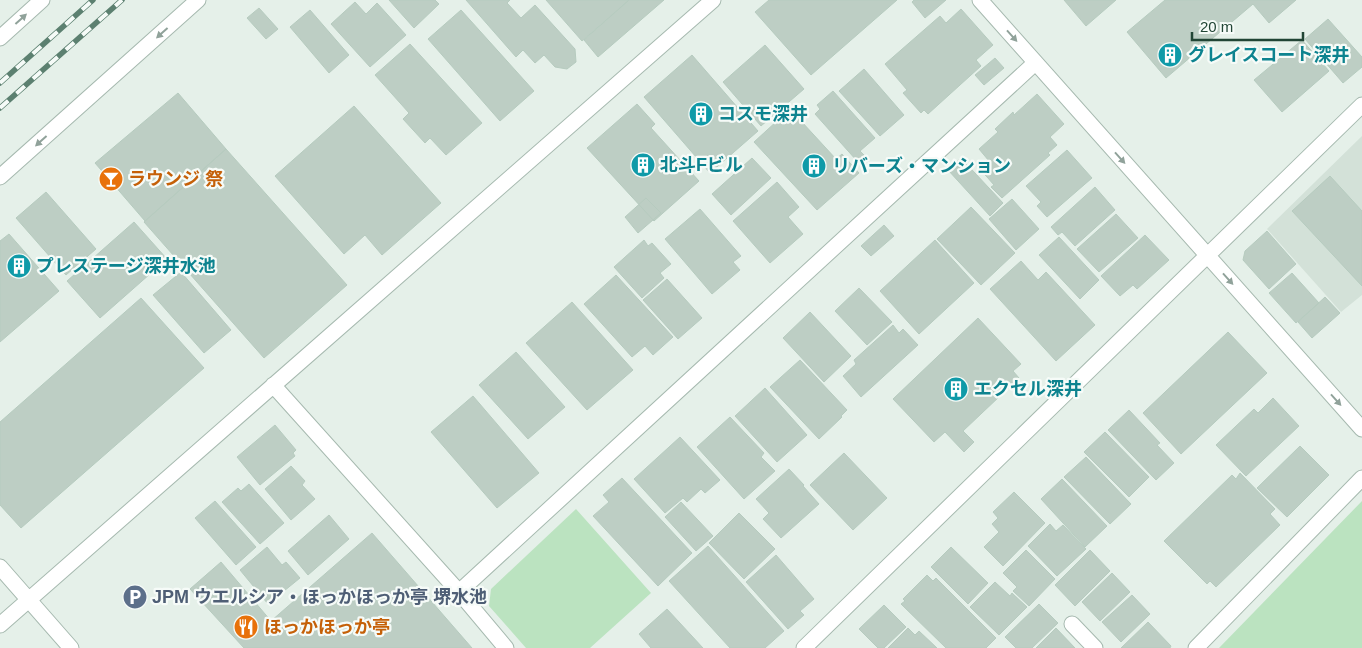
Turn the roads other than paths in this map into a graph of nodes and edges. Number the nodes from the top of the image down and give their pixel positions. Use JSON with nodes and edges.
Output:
{"nodes":[{"id":1,"x":42,"y":0,"type":"edge"},
{"id":2,"x":198,"y":0,"type":"edge"},
{"id":3,"x":713,"y":0,"type":"edge"},
{"id":4,"x":980,"y":0,"type":"edge"},
{"id":5,"x":0,"y":38,"type":"edge"},
{"id":6,"x":1035,"y":62,"type":"junction"},
{"id":7,"x":1362,"y":105,"type":"edge"},
{"id":8,"x":0,"y":177,"type":"edge"},
{"id":9,"x":1206,"y":255,"type":"junction"},
{"id":10,"x":273,"y":385,"type":"junction"},
{"id":11,"x":1362,"y":429,"type":"edge"},
{"id":12,"x":1362,"y":478,"type":"edge"},
{"id":13,"x":0,"y":567,"type":"edge"},
{"id":14,"x":459,"y":592,"type":"junction"},
{"id":15,"x":29,"y":600,"type":"junction"},
{"id":16,"x":1072,"y":624,"type":"dead end"},
{"id":17,"x":0,"y":625,"type":"edge"},
{"id":18,"x":71,"y":648,"type":"edge"},
{"id":19,"x":506,"y":648,"type":"edge"},
{"id":20,"x":804,"y":648,"type":"edge"},
{"id":21,"x":1095,"y":648,"type":"edge"},
{"id":22,"x":1196,"y":648,"type":"edge"}],
"edges":[{"from":5,"to":1,"type":"street","one_way":true},
{"from":2,"to":8,"type":"street","one_way":true},
{"from":3,"to":10,"type":"street"},
{"from":4,"to":6,"type":"street","one_way":true},
{"from":6,"to":9,"type":"street","one_way":true},
{"from":6,"to":14,"type":"street"},
{"from":7,"to":9,"type":"street"},
{"from":9,"to":11,"type":"street","one_way":true},
{"from":9,"to":20,"type":"street"},
{"from":10,"to":14,"type":"street"},
{"from":10,"to":15,"type":"street"},
{"from":12,"to":22,"type":"street"},
{"from":13,"to":15,"type":"street"},
{"from":14,"to":19,"type":"street"},
{"from":15,"to":17,"type":"street"},
{"from":15,"to":18,"type":"street"},
{"from":16,"to":21,"type":"street"}]}
